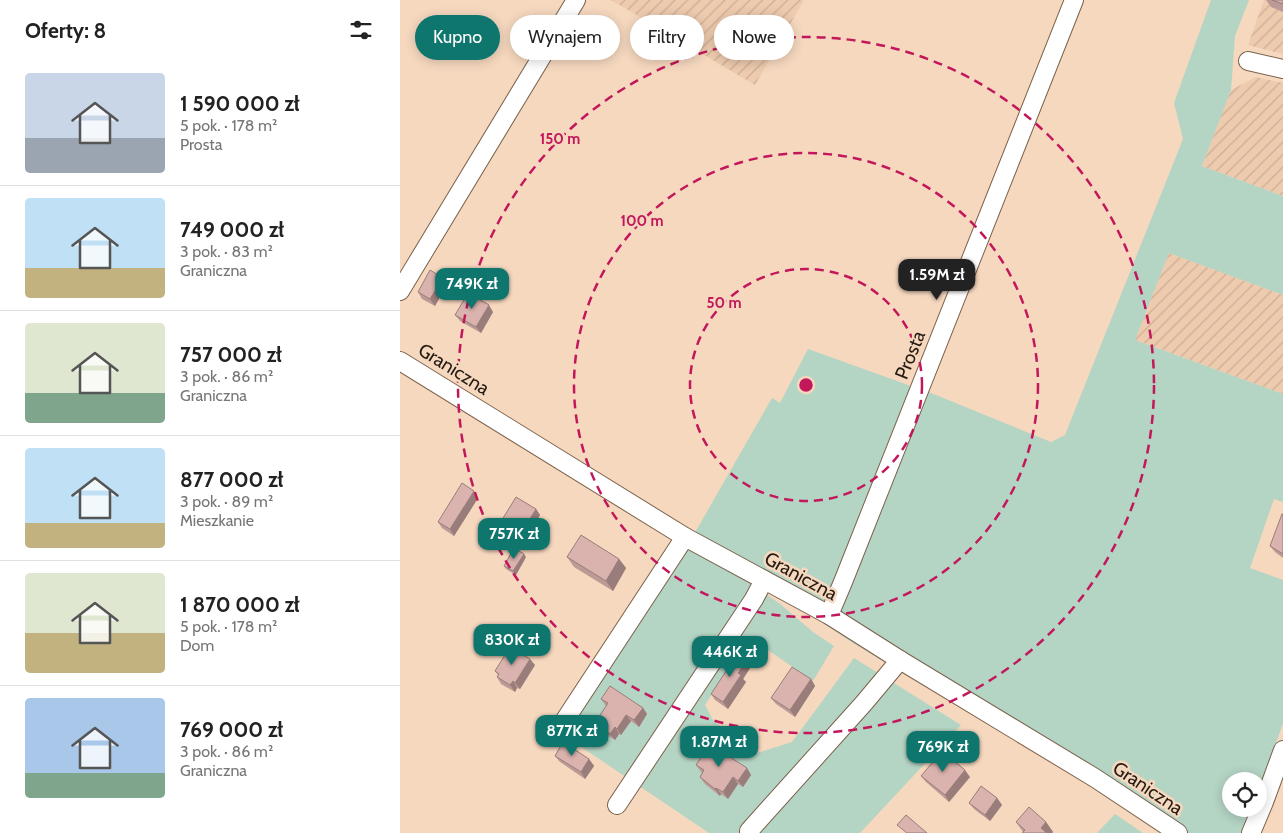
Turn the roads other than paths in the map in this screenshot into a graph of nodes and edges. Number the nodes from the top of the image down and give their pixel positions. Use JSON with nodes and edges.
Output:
{"nodes":[{"id":1,"x":576,"y":0,"type":"edge"},
{"id":2,"x":1074,"y":0,"type":"edge"},
{"id":3,"x":1248,"y":61,"type":"dead end"},
{"id":4,"x":1283,"y":69,"type":"edge"},
{"id":5,"x":400,"y":291,"type":"edge"},
{"id":6,"x":400,"y":361,"type":"edge"},
{"id":7,"x":685,"y":537,"type":"junction"},
{"id":8,"x":764,"y":580,"type":"junction"},
{"id":9,"x":829,"y":615,"type":"junction"},
{"id":10,"x":900,"y":660,"type":"junction"},
{"id":11,"x":559,"y":729,"type":"dead end"},
{"id":12,"x":1283,"y":750,"type":"edge"},
{"id":13,"x":617,"y":805,"type":"dead end"},
{"id":14,"x":749,"y":831,"type":"dead end"},
{"id":15,"x":1178,"y":833,"type":"edge"},
{"id":16,"x":1251,"y":833,"type":"edge"}],
"edges":[{"from":1,"to":5,"type":"street"},
{"from":2,"to":9,"type":"street","name":"Prosta"},
{"from":3,"to":4,"type":"street"},
{"from":6,"to":7,"type":"street","name":"Graniczna"},
{"from":7,"to":8,"type":"street","name":"Graniczna"},
{"from":7,"to":11,"type":"street"},
{"from":8,"to":9,"type":"street","name":"Graniczna"},
{"from":8,"to":13,"type":"street"},
{"from":9,"to":10,"type":"street","name":"Graniczna"},
{"from":10,"to":14,"type":"street"},
{"from":10,"to":15,"type":"street","name":"Graniczna"},
{"from":12,"to":16,"type":"street"}]}
